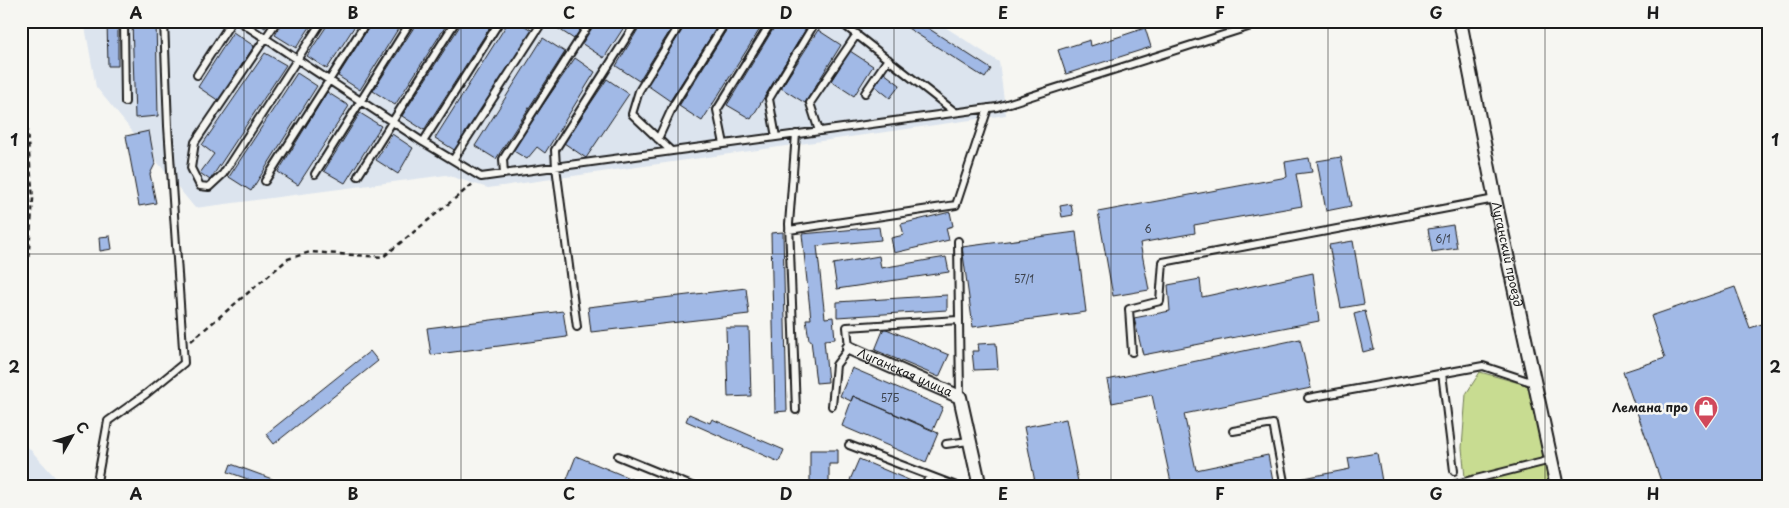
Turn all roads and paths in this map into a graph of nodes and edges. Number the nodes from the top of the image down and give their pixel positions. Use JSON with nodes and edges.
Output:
{"nodes":[{"id":1,"x":124,"y":21,"type":"edge"},
{"id":2,"x":164,"y":21,"type":"edge"},
{"id":3,"x":232,"y":21,"type":"edge"},
{"id":4,"x":239,"y":21,"type":"edge"},
{"id":5,"x":276,"y":21,"type":"edge"},
{"id":6,"x":322,"y":21,"type":"edge"},
{"id":7,"x":366,"y":21,"type":"edge"},
{"id":8,"x":412,"y":21,"type":"edge"},
{"id":9,"x":456,"y":21,"type":"edge"},
{"id":10,"x":500,"y":21,"type":"edge"},
{"id":11,"x":543,"y":21,"type":"edge"},
{"id":12,"x":592,"y":21,"type":"edge"},
{"id":13,"x":637,"y":21,"type":"edge"},
{"id":14,"x":682,"y":21,"type":"edge"},
{"id":15,"x":726,"y":21,"type":"edge"},
{"id":16,"x":772,"y":21,"type":"edge"},
{"id":17,"x":816,"y":21,"type":"edge"},
{"id":18,"x":839,"y":21,"type":"edge"},
{"id":19,"x":1267,"y":21,"type":"edge"},
{"id":20,"x":1460,"y":21,"type":"edge"},
{"id":21,"x":856,"y":34,"type":"junction"},
{"id":22,"x":265,"y":39,"type":"junction"},
{"id":23,"x":888,"y":59,"type":"junction"},
{"id":24,"x":298,"y":60,"type":"junction"},
{"id":25,"x":21,"y":64,"type":"edge"},
{"id":26,"x":197,"y":75,"type":"dead end"},
{"id":27,"x":329,"y":81,"type":"junction"},
{"id":28,"x":865,"y":93,"type":"dead end"},
{"id":29,"x":126,"y":102,"type":"dead end"},
{"id":30,"x":361,"y":102,"type":"junction"},
{"id":31,"x":988,"y":108,"type":"junction"},
{"id":32,"x":955,"y":112,"type":"junction"},
{"id":33,"x":392,"y":122,"type":"junction"},
{"id":34,"x":819,"y":131,"type":"junction"},
{"id":35,"x":796,"y":134,"type":"junction"},
{"id":36,"x":776,"y":137,"type":"junction"},
{"id":37,"x":658,"y":139,"type":"junction"},
{"id":38,"x":423,"y":142,"type":"junction"},
{"id":39,"x":724,"y":144,"type":"junction"},
{"id":40,"x":671,"y":151,"type":"junction"},
{"id":41,"x":453,"y":160,"type":"junction"},
{"id":42,"x":556,"y":167,"type":"junction"},
{"id":43,"x":315,"y":174,"type":"dead end"},
{"id":44,"x":504,"y":174,"type":"junction"},
{"id":45,"x":358,"y":176,"type":"dead end"},
{"id":46,"x":481,"y":177,"type":"junction"},
{"id":47,"x":265,"y":181,"type":"dead end"},
{"id":48,"x":1495,"y":200,"type":"junction"},
{"id":49,"x":789,"y":230,"type":"junction"},
{"id":50,"x":958,"y":241,"type":"dead end"},
{"id":51,"x":28,"y":261,"type":"dead end"},
{"id":52,"x":958,"y":320,"type":"junction"},
{"id":53,"x":577,"y":327,"type":"dead end"},
{"id":54,"x":182,"y":348,"type":"junction"},
{"id":55,"x":849,"y":348,"type":"junction"},
{"id":56,"x":1132,"y":352,"type":"dead end"},
{"id":57,"x":1442,"y":372,"type":"junction"},
{"id":58,"x":1535,"y":383,"type":"junction"},
{"id":59,"x":960,"y":397,"type":"junction"},
{"id":60,"x":1308,"y":398,"type":"dead end"},
{"id":61,"x":832,"y":406,"type":"dead end"},
{"id":62,"x":796,"y":410,"type":"dead end"},
{"id":63,"x":1233,"y":431,"type":"dead end"},
{"id":64,"x":969,"y":441,"type":"junction"},
{"id":65,"x":946,"y":444,"type":"dead end"},
{"id":66,"x":848,"y":445,"type":"dead end"},
{"id":67,"x":618,"y":456,"type":"dead end"},
{"id":68,"x":1552,"y":460,"type":"junction"},
{"id":69,"x":1454,"y":471,"type":"dead end"},
{"id":70,"x":929,"y":476,"type":"junction"},
{"id":71,"x":96,"y":487,"type":"edge"},
{"id":72,"x":694,"y":487,"type":"edge"},
{"id":73,"x":925,"y":487,"type":"edge"},
{"id":74,"x":959,"y":487,"type":"edge"},
{"id":75,"x":980,"y":487,"type":"edge"},
{"id":76,"x":1285,"y":487,"type":"edge"},
{"id":77,"x":1444,"y":487,"type":"edge"},
{"id":78,"x":1557,"y":487,"type":"edge"}],
"edges":[{"from":1,"to":29,"type":"lane"},
{"from":2,"to":54,"type":"lane"},
{"from":3,"to":26,"type":"lane"},
{"from":4,"to":22,"type":"lane"},
{"from":5,"to":22,"type":"lane"},
{"from":6,"to":24,"type":"lane"},
{"from":7,"to":27,"type":"lane"},
{"from":8,"to":30,"type":"lane"},
{"from":9,"to":33,"type":"lane"},
{"from":10,"to":38,"type":"lane"},
{"from":11,"to":41,"type":"lane"},
{"from":12,"to":44,"type":"lane"},
{"from":13,"to":42,"type":"lane"},
{"from":14,"to":37,"type":"lane"},
{"from":15,"to":37,"type":"lane"},
{"from":16,"to":39,"type":"lane"},
{"from":17,"to":36,"type":"lane"},
{"from":18,"to":21,"type":"lane"},
{"from":19,"to":31,"type":"lane"},
{"from":20,"to":48,"type":"street","name":"Луганский проезд"},
{"from":21,"to":23,"type":"lane"},
{"from":21,"to":34,"type":"lane"},
{"from":22,"to":24,"type":"lane"},
{"from":22,"to":24,"type":"lane"},
{"from":23,"to":28,"type":"lane"},
{"from":23,"to":32,"type":"lane"},
{"from":24,"to":27,"type":"lane"},
{"from":25,"to":51,"type":"path"},
{"from":27,"to":30,"type":"lane"},
{"from":27,"to":47,"type":"lane"},
{"from":30,"to":33,"type":"lane"},
{"from":30,"to":43,"type":"lane"},
{"from":31,"to":32,"type":"lane"},
{"from":31,"to":49,"type":"lane"},
{"from":32,"to":34,"type":"lane"},
{"from":33,"to":38,"type":"lane"},
{"from":33,"to":45,"type":"lane"},
{"from":34,"to":35,"type":"lane"},
{"from":35,"to":36,"type":"lane"},
{"from":35,"to":49,"type":"lane"},
{"from":36,"to":39,"type":"lane"},
{"from":37,"to":40,"type":"lane"},
{"from":38,"to":41,"type":"lane"},
{"from":39,"to":40,"type":"lane"},
{"from":40,"to":42,"type":"lane"},
{"from":41,"to":46,"type":"lane"},
{"from":42,"to":44,"type":"lane"},
{"from":42,"to":53,"type":"lane"},
{"from":44,"to":46,"type":"lane"},
{"from":46,"to":54,"type":"path"},
{"from":48,"to":56,"type":"lane"},
{"from":48,"to":58,"type":"street","name":"Луганский проезд"},
{"from":49,"to":62,"type":"lane"},
{"from":50,"to":52,"type":"lane"},
{"from":52,"to":55,"type":"lane"},
{"from":52,"to":59,"type":"lane"},
{"from":54,"to":71,"type":"lane"},
{"from":55,"to":59,"type":"street","name":"Луганская улица"},
{"from":55,"to":61,"type":"lane"},
{"from":57,"to":58,"type":"lane"},
{"from":57,"to":60,"type":"lane"},
{"from":57,"to":69,"type":"lane"},
{"from":58,"to":68,"type":"street","name":"Луганский проезд"},
{"from":59,"to":64,"type":"street","name":"Луганская улица"},
{"from":63,"to":76,"type":"lane"},
{"from":64,"to":65,"type":"lane"},
{"from":64,"to":75,"type":"street","name":"Луганская улица"},
{"from":66,"to":70,"type":"lane"},
{"from":67,"to":72,"type":"lane"},
{"from":68,"to":77,"type":"lane"},
{"from":68,"to":78,"type":"street","name":"Луганский проезд"},
{"from":70,"to":73,"type":"lane"},
{"from":70,"to":74,"type":"lane"}]}
